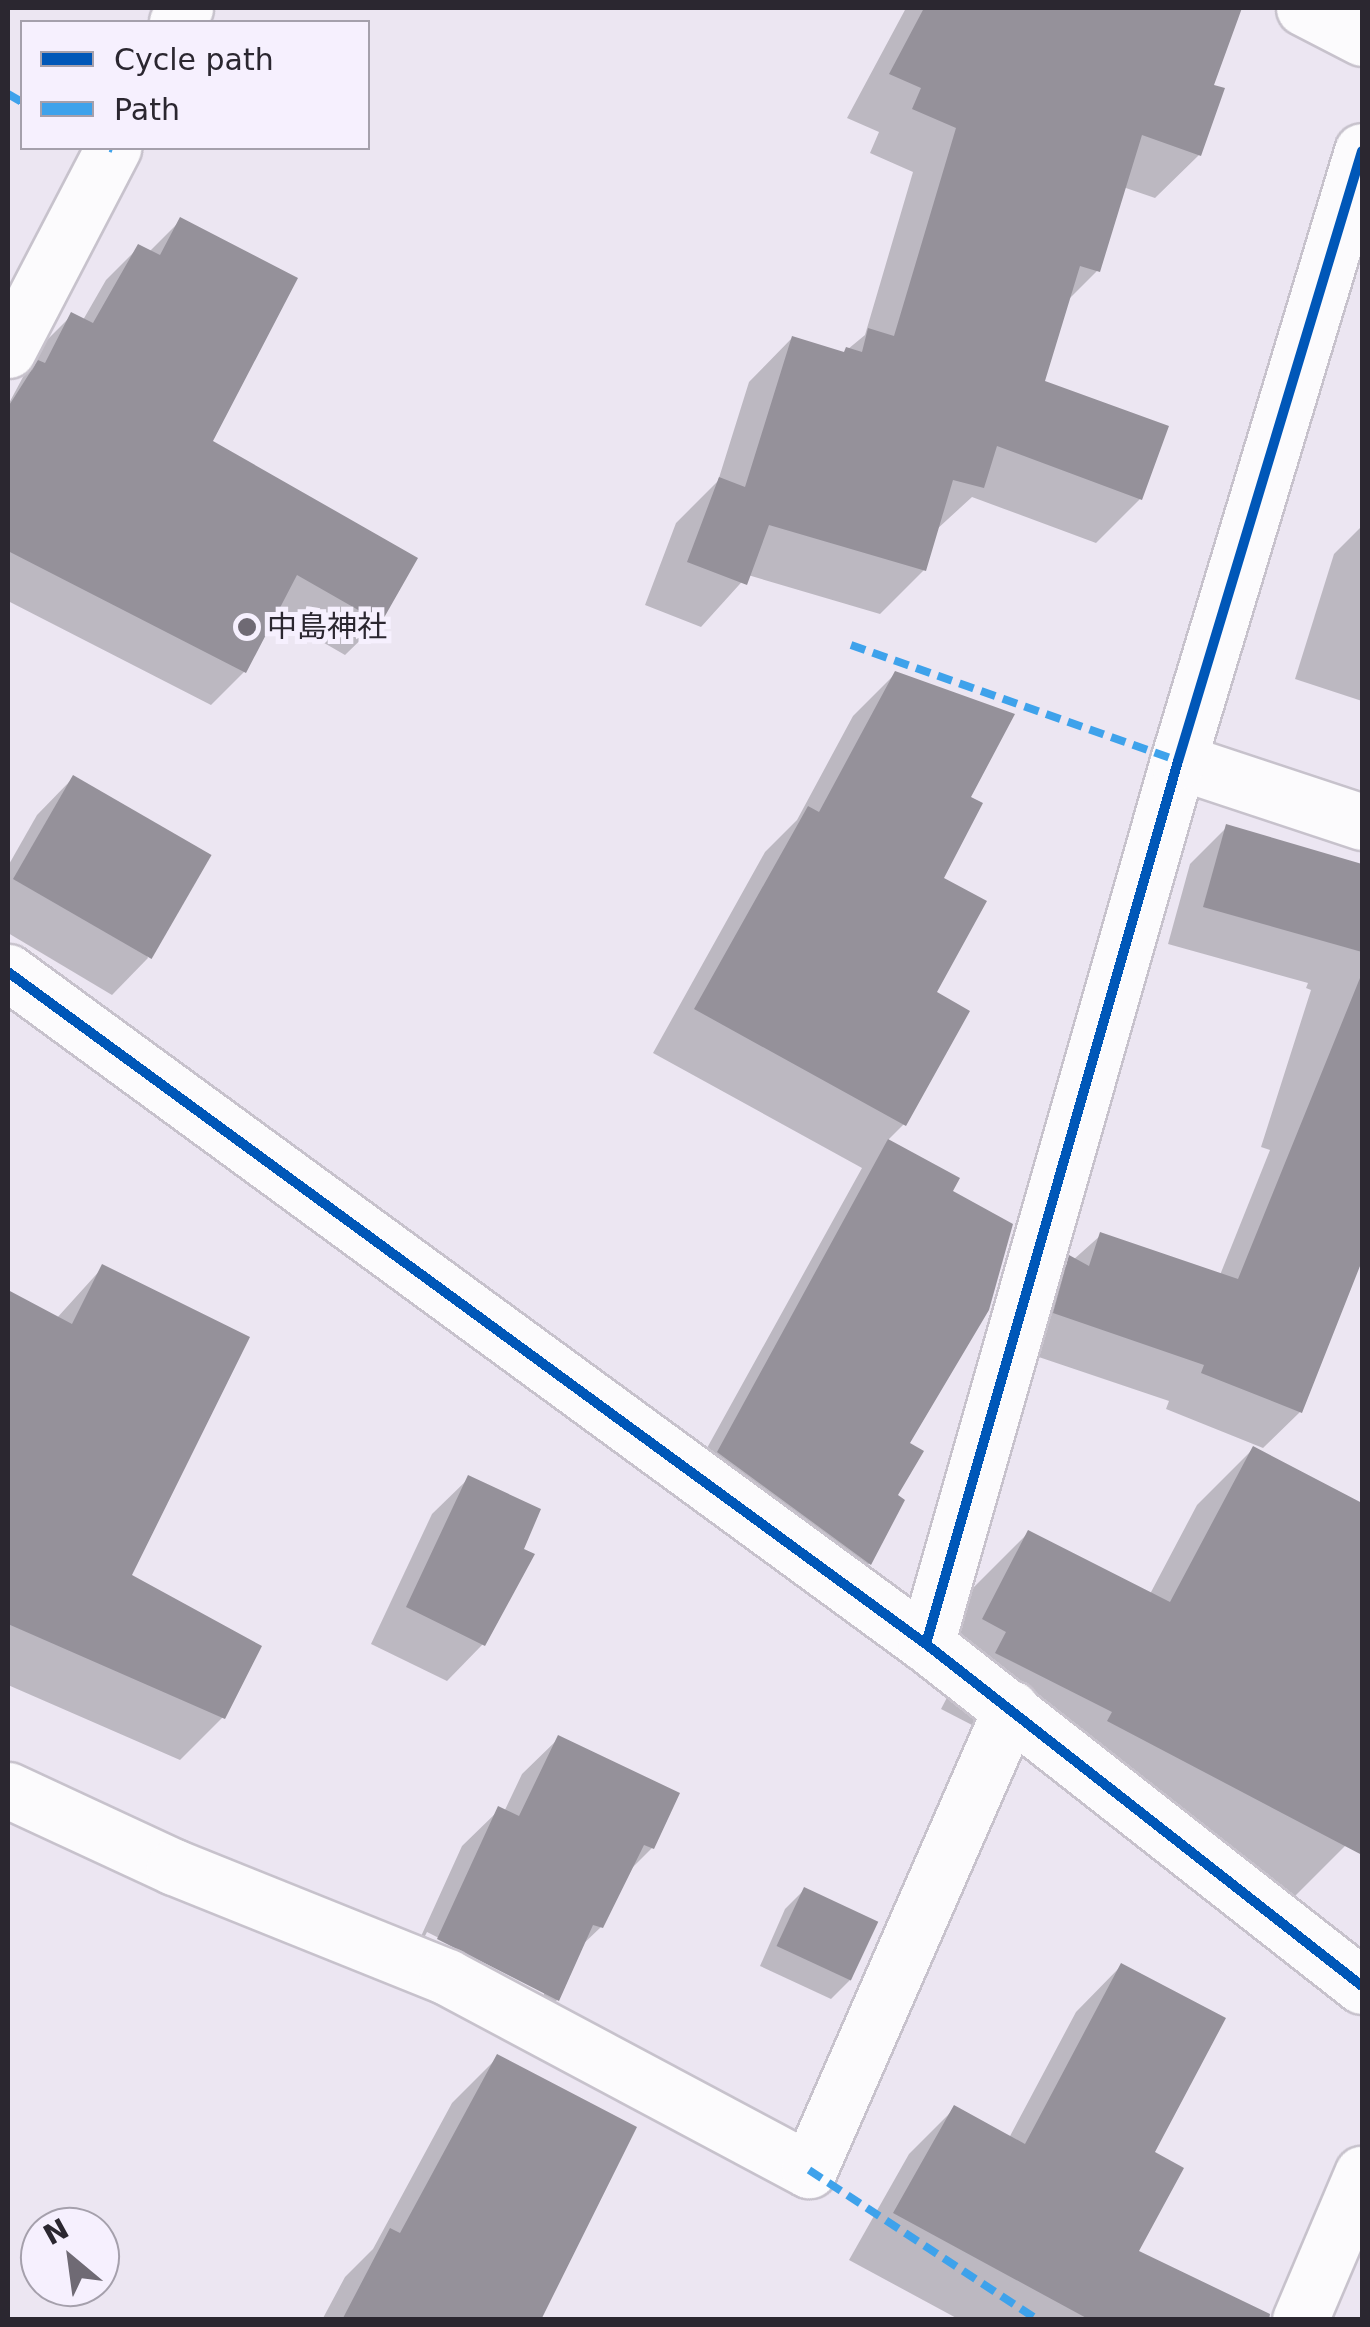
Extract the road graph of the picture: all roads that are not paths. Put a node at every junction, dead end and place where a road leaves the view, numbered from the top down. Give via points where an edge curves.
1 (1304, 8) edge
2 (1362, 38) edge
3 (112, 150) edge
4 (1362, 150) edge
5 (8, 350) edge
6 (1178, 761) junction
7 (1362, 822) edge
8 (8, 972) edge
9 (926, 1644) junction
10 (1011, 1708) junction
11 (8, 1790) edge
12 (1362, 1986) edge
13 (1362, 2174) edge
14 (1300, 2320) edge

1 - 2 street
3 - 5 street
4 - 6 street
6 - 7 street
6 - 9 street
8 - 9 street
9 - 10 street
10 - 11 street via 809,2170 447,1976 174,1867
10 - 12 street
13 - 14 street

